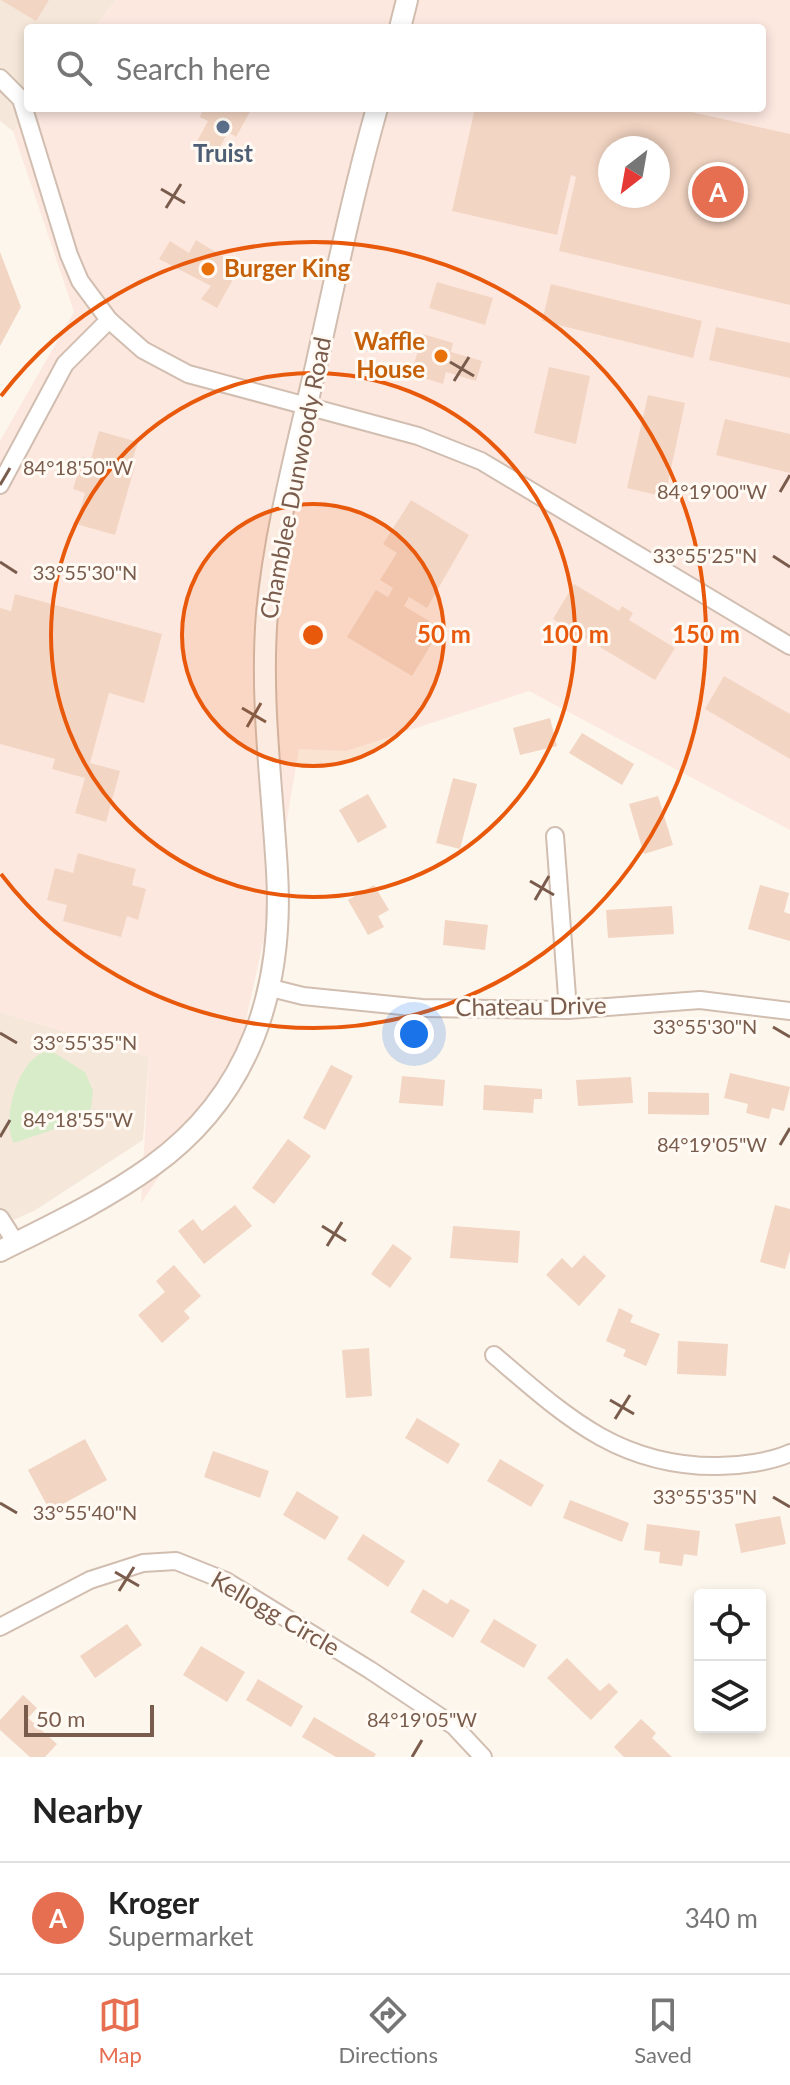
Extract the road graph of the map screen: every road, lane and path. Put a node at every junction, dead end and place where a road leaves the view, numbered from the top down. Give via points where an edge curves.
1 (407, 0) edge
2 (401, 24) edge
3 (0, 78) edge
4 (24, 109) edge
5 (25, 112) edge
6 (376, 112) edge
7 (109, 320) junction
8 (307, 404) junction
9 (0, 485) edge
10 (790, 646) edge
11 (555, 836) dead end
12 (271, 988) junction
13 (568, 1010) junction
14 (790, 1011) edge
15 (0, 1218) edge
16 (8, 1247) edge
17 (494, 1355) dead end
18 (790, 1453) edge
19 (0, 1627) edge
20 (483, 1757) edge

1 - 2 street
3 - 4 street
5 - 7 street via 69,255 80,281
6 - 8 street, Chamblee Dunwoody Road
7 - 8 street via 171,367
7 - 9 street via 65,364
8 - 10 street via 418,436 481,461
8 - 12 street, Chamblee Dunwoody Road via 267,613 265,693 279,902
11 - 13 street
12 - 13 street, Chateau Drive via 422,1008
12 - 16 street, Chamblee Dunwoody Road via 242,1062 187,1136 152,1167
13 - 14 street, Chateau Drive via 700,1000
15 - 16 street
17 - 18 street via 571,1421 628,1453 693,1466 731,1466
19 - 20 street, Kellogg Circle via 90,1580 143,1563 176,1561 226,1581 370,1670 454,1726

